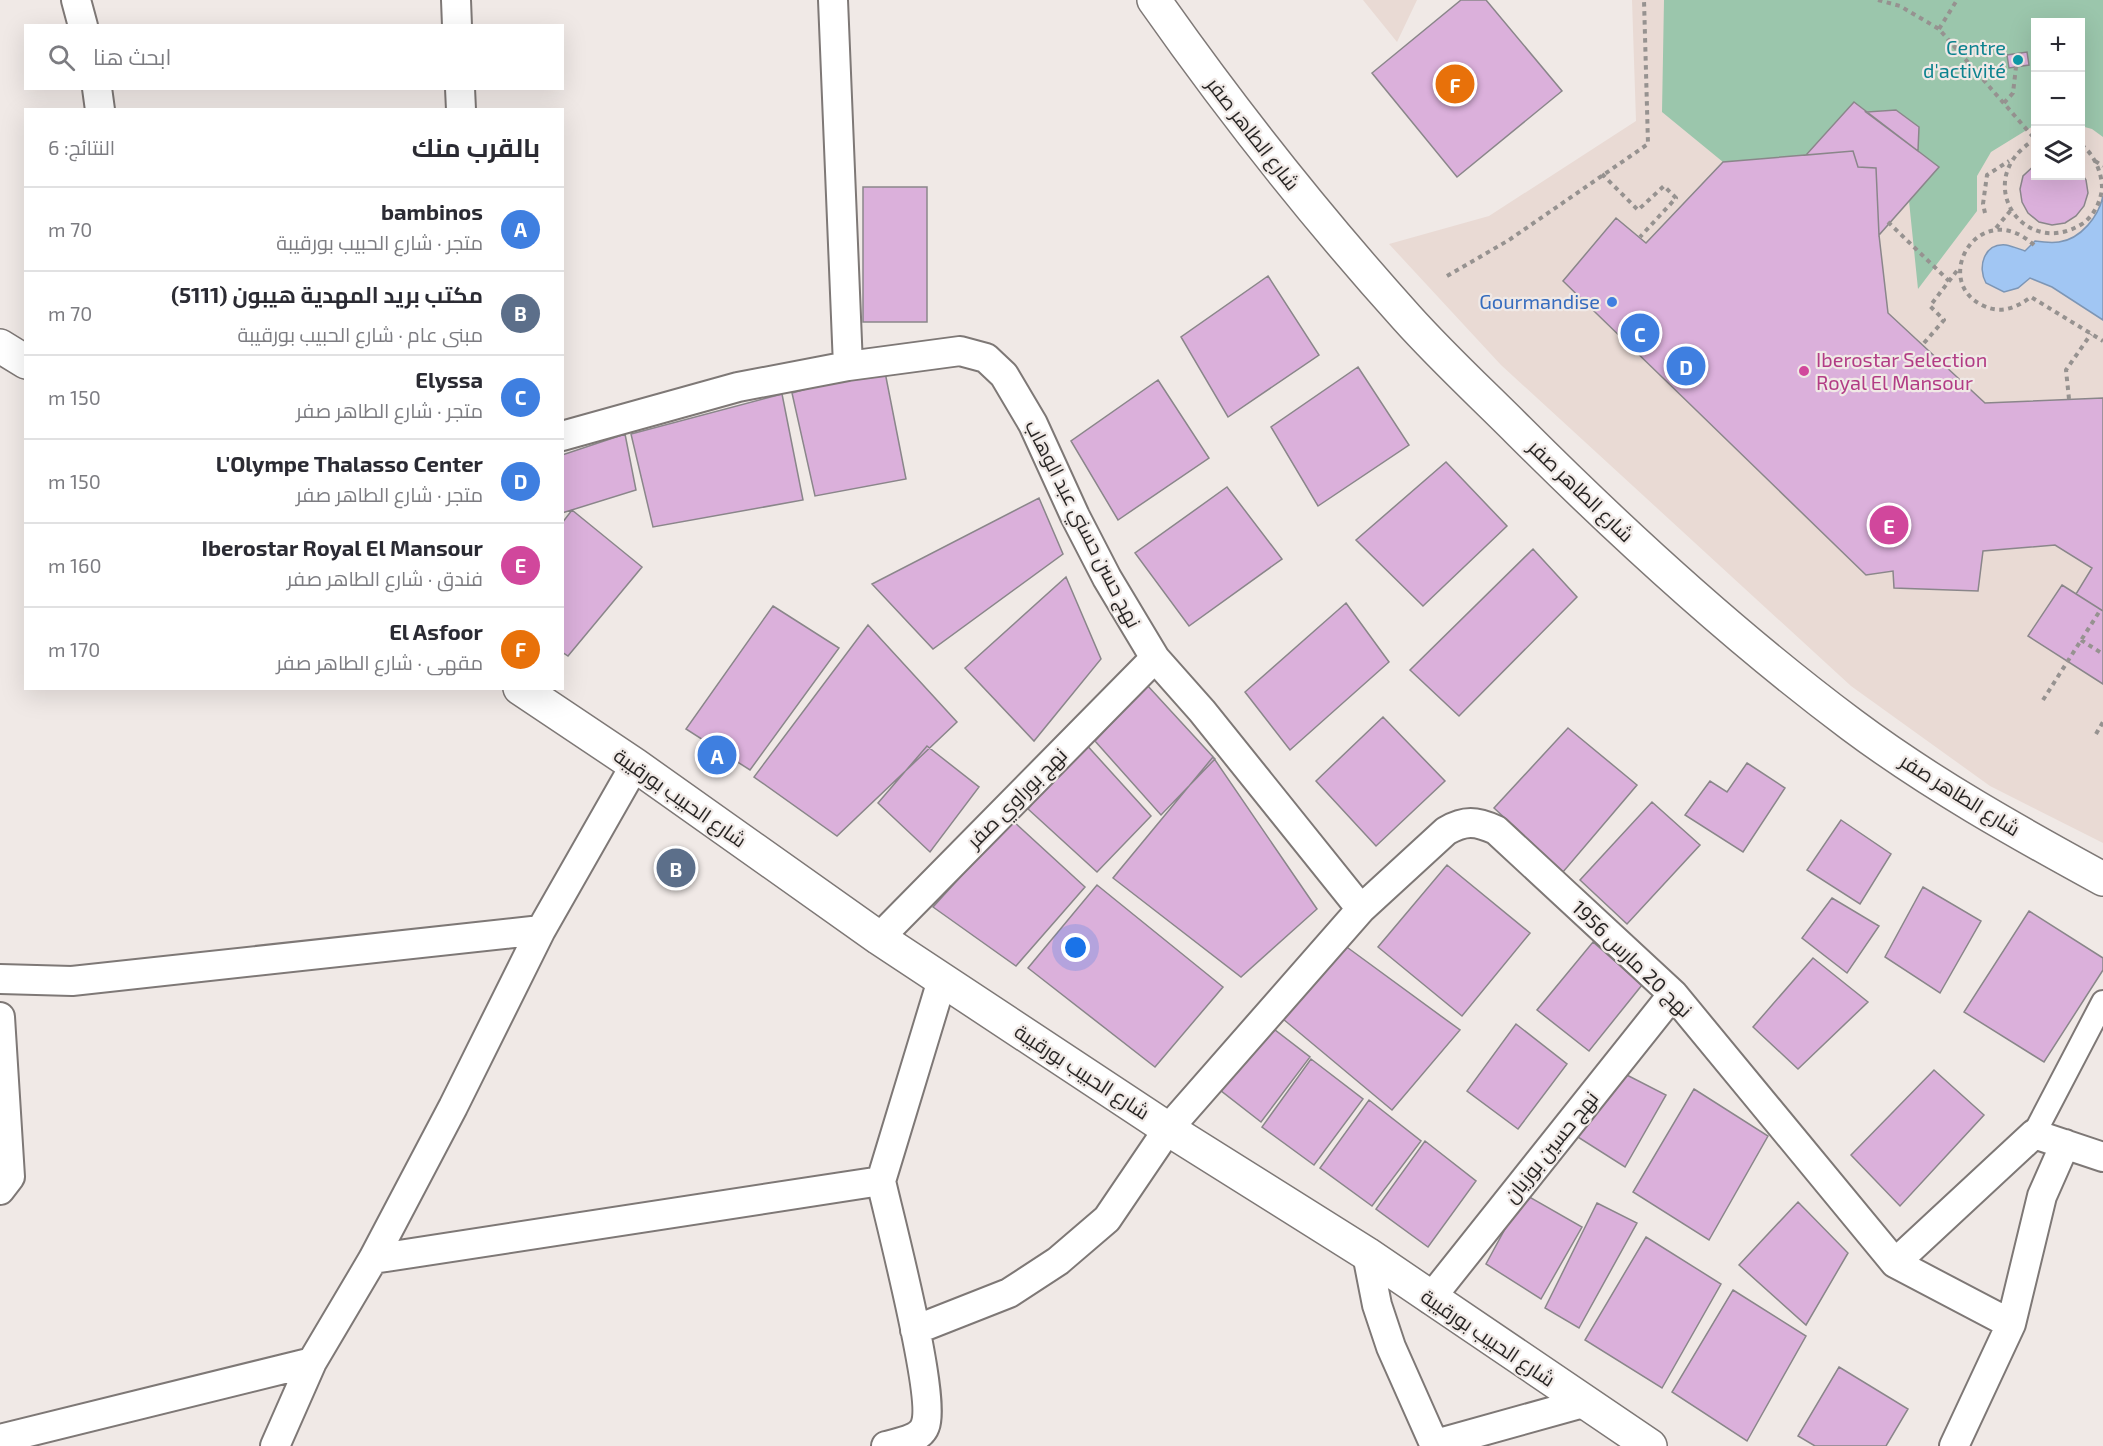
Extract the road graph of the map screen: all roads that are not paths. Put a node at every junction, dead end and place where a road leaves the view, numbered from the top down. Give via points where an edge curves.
1 (76, 0) edge
2 (456, 0) edge
3 (833, 0) edge
4 (1154, 0) edge
5 (82, 24) edge
6 (457, 24) edge
7 (97, 90) edge
8 (460, 90) edge
9 (100, 108) edge
10 (461, 108) edge
11 (0, 346) edge
12 (24, 361) edge
13 (848, 366) junction
14 (564, 435) edge
15 (1155, 658) junction
16 (523, 690) edge
17 (634, 765) junction
18 (2103, 879) edge
19 (1361, 909) junction
20 (540, 930) junction
21 (879, 939) junction
22 (0, 979) edge
23 (942, 980) junction
24 (1673, 994) junction
25 (2103, 1002) edge
26 (0, 1017) edge
27 (1168, 1129) junction
28 (2034, 1134) junction
29 (2065, 1144) junction
30 (2103, 1158) edge
31 (881, 1181) junction
32 (0, 1190) edge
33 (1367, 1254) junction
34 (373, 1259) junction
35 (1895, 1263) junction
36 (1430, 1299) junction
37 (2011, 1324) junction
38 (915, 1330) junction
39 (312, 1362) junction
40 (1583, 1403) junction
41 (0, 1439) edge
42 (1435, 1445) edge
43 (275, 1446) edge
44 (886, 1446) edge
45 (1650, 1446) edge
46 (1954, 1446) edge

1 - 5 street
2 - 6 street
3 - 13 street
4 - 18 main road, شارع الطاهر صفر via 1293,186 1349,252 1409,321 1590,503 1734,632 1854,726 1987,815
7 - 9 street
8 - 10 street
11 - 12 main road
13 - 14 street, نهج حسن حسني عبد الوهاب via 738,387
13 - 15 street, نهج حسن حسني عبد الوهاب via 960,351 986,358 1004,375 1033,424 1107,578
15 - 19 street, نهج حسن حسني عبد الوهاب
15 - 21 street, نهج بوراوي صفر
16 - 17 main road, شارع الحبيب بورقيبة
17 - 20 street
17 - 21 main road, شارع الحبيب بورقيبة
19 - 24 street, نهج 20 مارس 1956 via 1446,831 1461,822 1478,822 1496,830
19 - 27 street, نهج 20 مارس 1956
20 - 22 street via 72,981
20 - 34 street
21 - 23 main road, شارع الحبيب بورقيبة
23 - 27 main road, شارع الحبيب بورقيبة
23 - 31 street
24 - 35 street, نهج 20 مارس 1956
24 - 36 street, نهج حسين بوزيان
25 - 28 street
26 - 32 street via 10,1177
27 - 33 main road, شارع الحبيب بورقيبة
27 - 38 street, نهج 20 مارس 1956 via 1107,1219 1058,1261 1009,1293
28 - 29 street
28 - 35 street
29 - 30 street
29 - 37 street via 2042,1196
31 - 34 street
31 - 38 street
33 - 36 main road, شارع الحبيب بورقيبة
33 - 42 street via 1377,1305 1391,1347
34 - 39 street
35 - 37 street, نهج 20 مارس 1956
36 - 40 main road, شارع الحبيب بورقيبة
37 - 46 street
38 - 44 street via 928,1407 925,1427 913,1438
39 - 41 street
39 - 43 street
40 - 42 street
40 - 45 main road, شارع الحبيب بورقيبة

